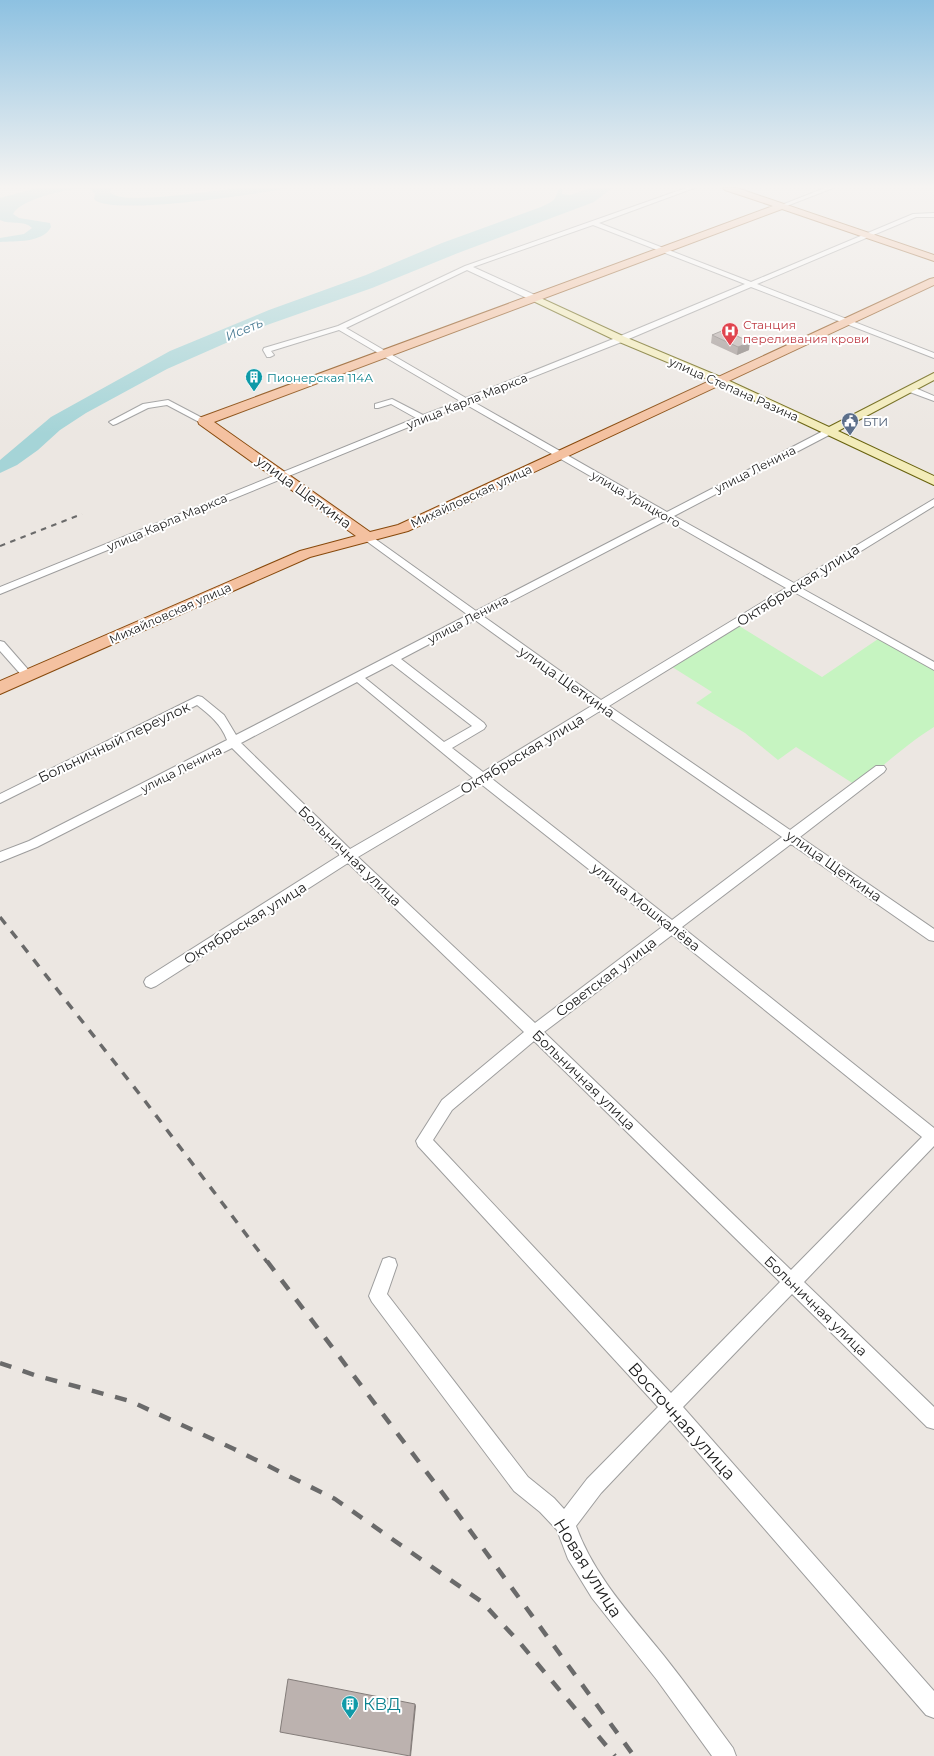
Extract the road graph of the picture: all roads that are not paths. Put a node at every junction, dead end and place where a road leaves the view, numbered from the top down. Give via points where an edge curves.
1 (461, 270) edge
2 (473, 270) edge
3 (610, 270) edge
4 (716, 270) edge
5 (785, 270) edge
6 (934, 281) edge
7 (752, 284) junction
8 (534, 298) junction
9 (846, 322) junction
10 (340, 328) junction
11 (621, 339) junction
12 (385, 354) junction
13 (270, 355) dead end
14 (934, 356) edge
15 (934, 376) edge
16 (719, 380) junction
17 (910, 389) junction
18 (934, 399) edge
19 (467, 401) junction
20 (378, 406) dead end
21 (423, 419) junction
22 (204, 421) junction
23 (113, 422) dead end
24 (828, 432) junction
25 (559, 455) junction
26 (281, 475) junction
27 (934, 481) edge
28 (934, 502) edge
29 (666, 516) junction
30 (368, 538) junction
31 (795, 588) junction
32 (0, 592) edge
33 (474, 615) junction
34 (0, 644) edge
35 (392, 658) junction
36 (934, 666) edge
37 (28, 676) junction
38 (357, 677) junction
39 (0, 688) edge
40 (601, 706) junction
41 (233, 742) junction
42 (444, 747) junction
43 (880, 769) dead end
44 (482, 778) junction
45 (0, 799) edge
46 (792, 837) junction
47 (349, 856) junction
48 (0, 857) edge
49 (672, 927) junction
50 (934, 936) edge
51 (151, 982) dead end
52 (534, 1032) junction
53 (934, 1136) edge
54 (424, 1141) joint
55 (389, 1265) dead end
56 (792, 1283) junction
57 (671, 1407) junction
58 (934, 1420) edge
59 (565, 1524) junction
60 (934, 1707) edge
61 (725, 1756) edge

1 - 10 street
2 - 8 street
3 - 8 main road
4 - 7 street
5 - 7 street, улица Карла Маркса
6 - 9 main road, Михайловская улица
7 - 9 street
7 - 11 street, улица Карла Маркса
8 - 11 main road, улица Степана Разина
8 - 12 main road
9 - 14 street
9 - 16 main road, Михайловская улица
10 - 12 street, улица Урицкого
10 - 13 street via 267,350
11 - 16 main road, улица Степана Разина
11 - 19 street, улица Карла Маркса
12 - 19 street, улица Урицкого
12 - 22 main road
15 - 17 main road, улица Ленина
16 - 24 main road, улица Степана Разина
16 - 25 main road, Михайловская улица
17 - 18 street
17 - 24 main road, улица Ленина
19 - 21 street, улица Карла Маркса
19 - 25 street, улица Урицкого
20 - 21 street via 392,401
21 - 26 street, улица Карла Маркса
22 - 23 street via 168,402 146,406
22 - 26 main road, улица Щеткина
24 - 27 main road, улица Степана Разина
24 - 29 street, улица Ленина
25 - 29 street, улица Урицкого
25 - 30 main road, Михайловская улица via 403,528
26 - 30 main road, улица Щеткина
26 - 32 street, улица Карла Маркса
28 - 31 street, Октябрьская улица
29 - 31 street, улица Урицкого
29 - 33 street, улица Ленина
30 - 33 street, улица Щеткина
30 - 37 main road, Михайловская улица via 311,552 288,561
31 - 36 street, улица Урицкого
31 - 40 street, Октябрьская улица
33 - 35 street, улица Ленина
33 - 40 street, улица Щеткина
34 - 37 street
35 - 38 street, улица Ленина
35 - 42 street via 480,726
37 - 39 main road, Михайловская улица
38 - 41 street, улица Ленина
38 - 42 street, улица Мошкалёва
40 - 44 street, Октябрьская улица
40 - 46 street, улица Щеткина
41 - 45 street, Больничный переулок via 228,727 198,700
41 - 47 street, Больничная улица
41 - 48 street, улица Ленина via 34,844
42 - 44 street, улица Мошкалёва
43 - 46 street, Советская улица
44 - 47 street, Октябрьская улица
44 - 49 street, улица Мошкалёва
46 - 49 street, Советская улица
46 - 50 street, улица Щеткина
47 - 51 street, Октябрьская улица
47 - 52 street, Больничная улица
49 - 52 street, Советская улица
49 - 53 street, улица Мошкалёва
52 - 54 street, Советская улица via 447,1104
52 - 56 street, Больничная улица
53 - 56 street
54 - 57 street, Восточная улица
55 - 59 street, Новая улица via 378,1296 521,1484
56 - 57 street
56 - 58 street, Больничная улица
57 - 59 street via 594,1486
57 - 60 street, Восточная улица
59 - 61 street, Новая улица via 575,1552 599,1591

